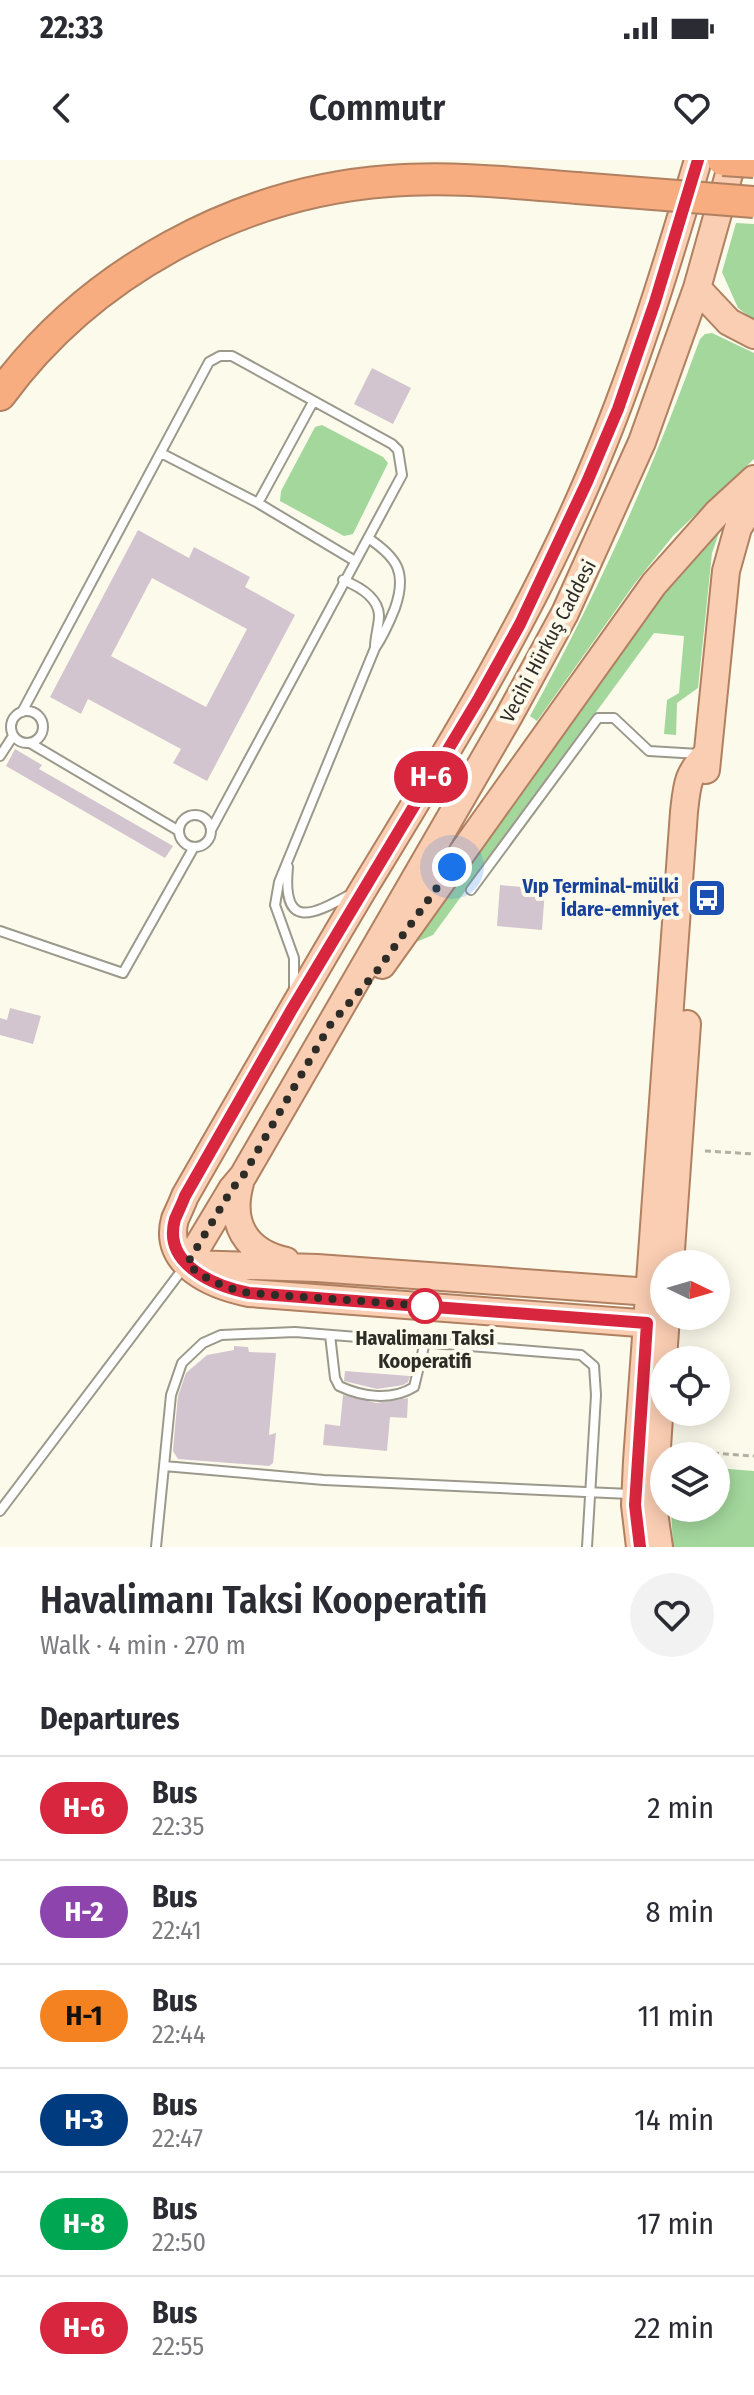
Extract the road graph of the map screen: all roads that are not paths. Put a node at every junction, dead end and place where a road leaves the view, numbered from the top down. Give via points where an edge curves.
1 (450, 160) edge
2 (698, 160) edge
3 (723, 160) edge
4 (733, 160) edge
5 (754, 162) edge
6 (580, 179) junction
7 (754, 183) edge
8 (754, 202) edge
9 (697, 288) junction
10 (754, 335) edge
11 (0, 395) edge
12 (313, 402) junction
13 (161, 453) junction
14 (754, 479) edge
15 (754, 502) edge
16 (258, 503) junction
17 (368, 538) junction
18 (355, 561) junction
19 (343, 580) junction
20 (375, 648) junction
21 (22, 712) junction
22 (13, 736) junction
23 (30, 743) junction
24 (707, 754) junction
25 (0, 756) edge
26 (211, 830) junction
27 (179, 831) junction
28 (194, 847) junction
29 (289, 860) junction
30 (366, 886) junction
31 (471, 890) dead end
32 (0, 931) edge
33 (292, 1009) junction
34 (330, 1025) junction
35 (243, 1176) junction
36 (658, 1250) edge
37 (671, 1250) edge
38 (187, 1264) junction
39 (317, 1268) junction
40 (650, 1292) edge
41 (650, 1320) edge
42 (659, 1330) edge
43 (660, 1330) edge
44 (330, 1335) junction
45 (425, 1342) junction
46 (164, 1466) junction
47 (590, 1492) junction
48 (635, 1494) junction
49 (0, 1511) edge
50 (156, 1547) edge
51 (587, 1547) edge
52 (640, 1547) edge
53 (659, 1547) edge

1 - 6 highway
2 - 30 main road, Vecihi Hürkuş Caddesi via 647,328 587,482 520,624
3 - 5 highway, bridge
4 - 9 main road, Vecihi Hürkuş Caddesi
6 - 7 highway
6 - 8 highway, bridge
6 - 11 highway via 386,181 310,193 241,215 165,250 122,279 44,343
9 - 10 main road via 729,322
9 - 34 main road, Vecihi Hürkuş Caddesi via 642,442 565,613
12 - 13 lane via 232,356 220,356 203,369
12 - 16 lane
12 - 17 lane via 398,450 402,475
13 - 16 lane
13 - 21 lane
14 - 34 main road via 654,584 377,971
15 - 24 main road via 738,528 726,571
16 - 18 lane
17 - 18 lane
17 - 20 lane via 384,549 402,578 386,633
18 - 19 lane
19 - 20 lane via 356,585 376,606
19 - 26 lane
20 - 29 lane
21 - 22 lane via 12,720
21 - 23 lane via 35,714 42,722 40,737
22 - 23 lane
22 - 25 lane
23 - 27 lane
24 - 31 lane via 649,751 614,718 598,718
24 - 36 main road via 693,769 685,799
24 - 37 main road
26 - 27 lane via 204,817 193,815 184,819
26 - 28 lane via 204,844
27 - 28 lane
28 - 32 lane via 123,973
29 - 30 lane via 288,898 303,913 324,910
29 - 33 lane via 275,905 294,958
30 - 33 main road, Vecihi Hürkuş Caddesi
33 - 38 main road, Vecihi Hürkuş Caddesi via 174,1221 173,1240
34 - 35 main road, Vecihi Hürkuş Caddesi
35 - 38 main road, Vecihi Hürkuş Caddesi
35 - 39 main road via 236,1197 238,1220 250,1245 278,1259
38 - 39 main road
38 - 41 main road via 203,1277 249,1293
38 - 49 lane
39 - 40 main road
42 - 48 main road
43 - 53 main road via 653,1505
44 - 45 lane
44 - 45 lane via 335,1378 355,1394 400,1396 414,1387
44 - 46 lane via 243,1333 203,1343 182,1363 171,1395
45 - 47 lane via 581,1355 594,1366
46 - 47 lane via 324,1480
46 - 50 lane
47 - 48 lane
47 - 51 lane
48 - 52 main road

